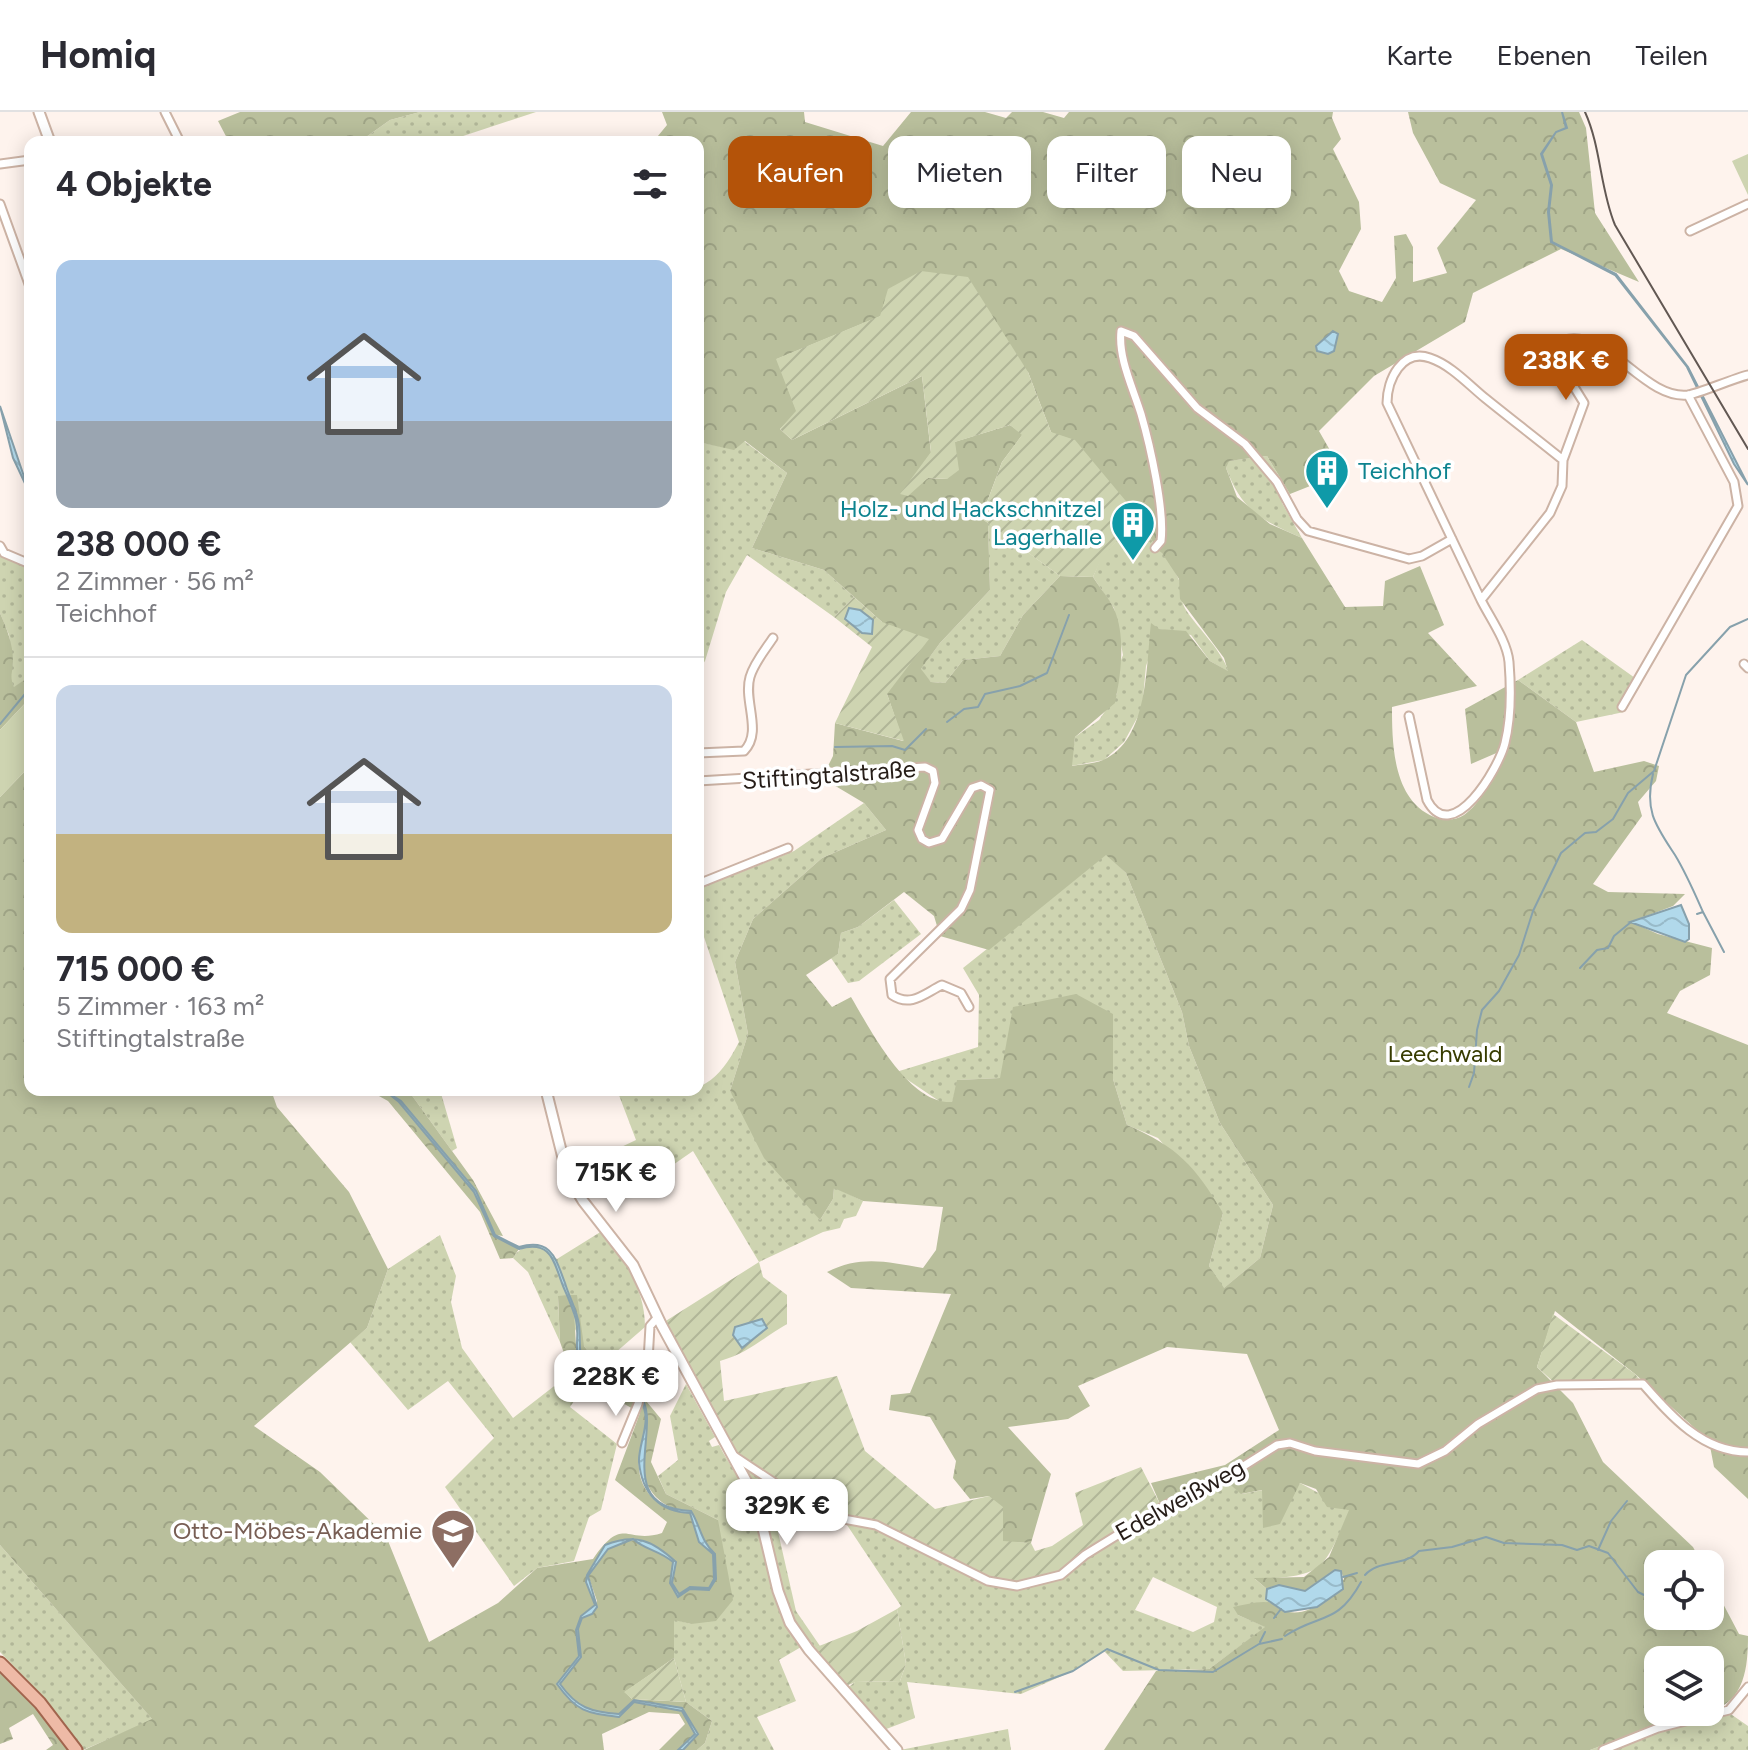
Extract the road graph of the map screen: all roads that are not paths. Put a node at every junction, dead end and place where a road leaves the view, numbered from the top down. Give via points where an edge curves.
1 (39, 112) edge
2 (165, 112) edge
3 (48, 136) edge
4 (177, 136) edge
5 (24, 161) edge
6 (0, 164) edge
7 (0, 204) edge
8 (1748, 204) edge
9 (1690, 231) dead end
10 (24, 270) edge
11 (1748, 375) edge
12 (1691, 393) junction
13 (1563, 460) junction
14 (1452, 539) junction
15 (0, 546) edge
16 (1155, 548) dead end
17 (24, 561) edge
18 (1481, 600) junction
19 (773, 638) dead end
20 (1622, 707) dead end
21 (1409, 716) dead end
22 (704, 753) edge
23 (704, 781) edge
24 (788, 848) dead end
25 (704, 882) edge
26 (969, 1007) dead end
27 (548, 1096) edge
28 (657, 1318) junction
29 (622, 1443) dead end
30 (1748, 1452) edge
31 (733, 1456) junction
32 (0, 1663) edge
33 (1748, 1687) edge
34 (76, 1750) edge
35 (897, 1750) edge
36 (1603, 1750) edge

1 - 3 street
2 - 4 street
5 - 6 street
7 - 10 street
8 - 9 street
11 - 12 street
12 - 13 street via 1655,385 1587,339 1564,340 1555,349 1558,361 1584,403
12 - 20 street via 1734,482 1738,506
13 - 14 street via 1440,363 1427,357 1400,365 1389,381 1387,403
13 - 18 street via 1562,486 1550,513
14 - 16 street via 1409,559 1308,531 1245,444 1197,408 1134,336 1121,331 1162,516 1161,541
14 - 18 street
15 - 17 street
18 - 21 street via 1509,659 1507,729 1499,759 1466,809 1456,815 1432,810 1427,800
19 - 22 street, Stiftingtalstraße via 750,675 749,746 744,751
23 - 26 street, Stiftingtalstraße via 925,767 933,771 935,783 918,830 929,843 942,839 972,788 990,790 970,890 961,909 890,979 892,995 898,999 917,999 942,985 961,993
24 - 25 street
27 - 28 street via 567,1174 625,1252
28 - 29 street via 650,1326 638,1404
28 - 31 street
30 - 31 street, Edelweißweg via 1707,1443 1643,1384 1557,1385 1537,1389 1418,1464 1277,1445 1223,1479 1166,1505 1061,1575 1017,1586 988,1581 876,1525 811,1507
31 - 35 street via 761,1509 790,1623
32 - 34 main road
33 - 36 street via 1729,1710 1658,1728

